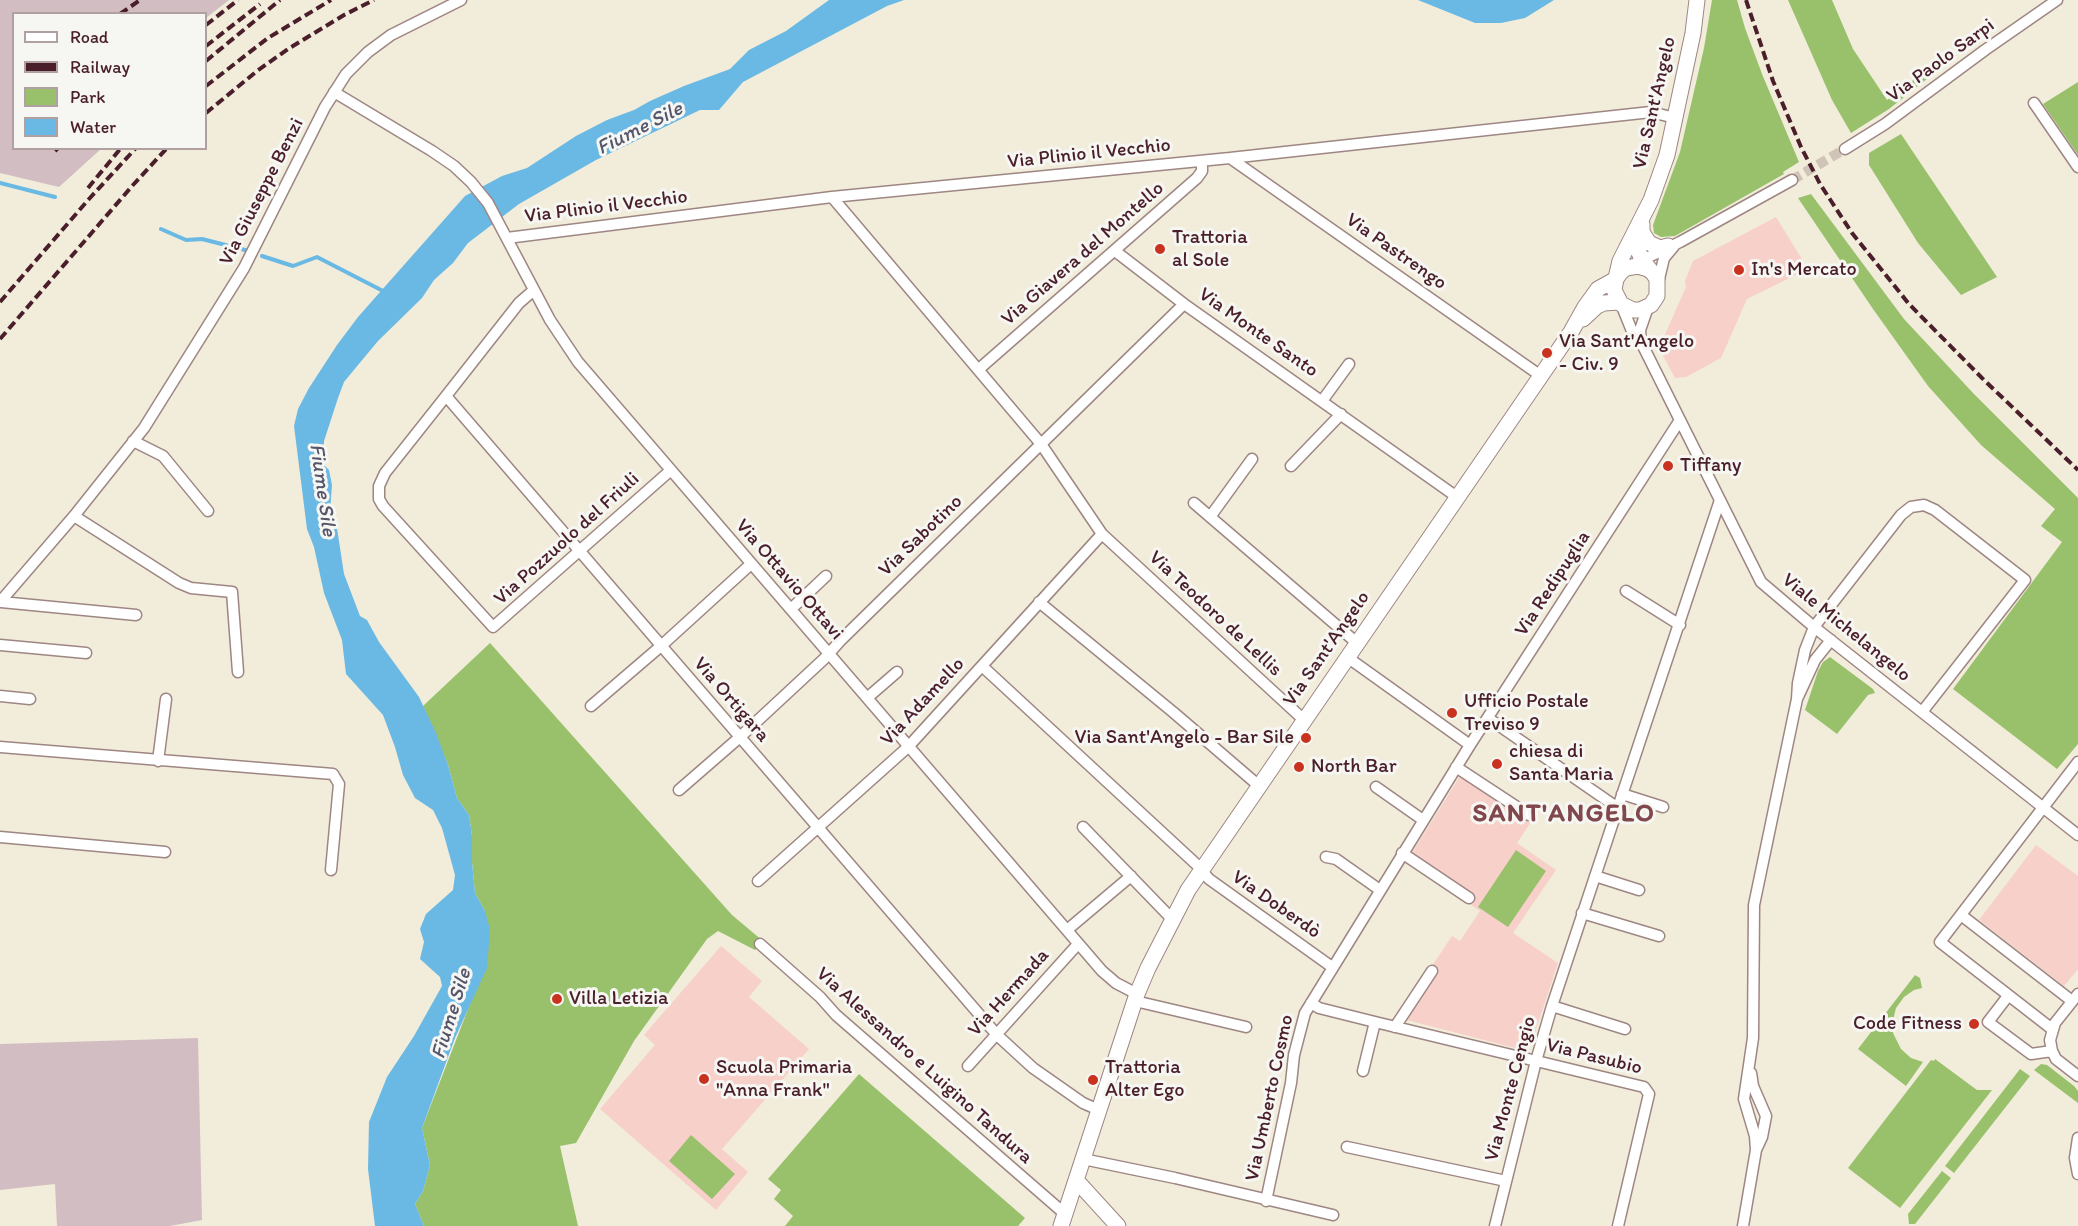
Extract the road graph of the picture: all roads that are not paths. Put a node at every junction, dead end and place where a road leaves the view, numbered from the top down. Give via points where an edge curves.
1 (461, 0) edge
2 (1697, 0) edge
3 (2057, 0) edge
4 (334, 92) junction
5 (2034, 103) dead end
6 (1675, 118) junction
7 (1845, 149) tunnel mouth
8 (1230, 158) junction
9 (1202, 161) junction
10 (2078, 167) edge
11 (1792, 180) tunnel mouth
12 (832, 197) junction
13 (1643, 219) junction
14 (507, 238) junction
15 (1674, 244) junction
16 (1115, 251) junction
17 (1642, 260) junction
18 (1619, 275) junction
19 (1656, 278) junction
20 (534, 290) junction
21 (1620, 303) junction
22 (1184, 304) junction
23 (1648, 307) junction
24 (1571, 332) junction
25 (1641, 342) junction
26 (1349, 364) dead end
27 (979, 369) junction
28 (1541, 376) junction
29 (446, 396) junction
30 (1323, 401) junction
31 (1341, 414) junction
32 (1680, 420) junction
33 (134, 441) junction
34 (1041, 444) junction
35 (1252, 459) dead end
36 (1292, 466) dead end
37 (671, 470) junction
38 (1457, 497) junction
39 (1720, 500) junction
40 (1194, 503) dead end
41 (208, 511) dead end
42 (74, 516) junction
43 (1210, 517) junction
44 (1102, 534) junction
45 (580, 552) junction
46 (751, 564) junction
47 (826, 576) dead end
48 (1626, 591) dead end
49 (0, 602) edge
50 (1039, 602) junction
51 (791, 609) junction
52 (136, 615) dead end
53 (1680, 625) junction
54 (1814, 627) junction
55 (1831, 640) junction
56 (1357, 643) junction
57 (0, 645) edge
58 (661, 646) junction
59 (86, 653) dead end
60 (829, 654) junction
61 (1347, 657) junction
62 (982, 666) junction
63 (238, 672) dead end
64 (897, 672) dead end
65 (0, 696) edge
66 (867, 698) junction
67 (30, 699) dead end
68 (166, 699) dead end
69 (1797, 699) junction
70 (591, 706) dead end
71 (1922, 712) junction
72 (1488, 718) junction
73 (1304, 720) junction
74 (740, 737) junction
75 (1470, 745) junction
76 (0, 747) edge
77 (908, 747) junction
78 (158, 761) junction
79 (2078, 762) edge
80 (1456, 767) junction
81 (1258, 785) junction
82 (1376, 788) dead end
83 (680, 790) dead end
84 (1622, 794) junction
85 (1663, 807) dead end
86 (2043, 807) junction
87 (1618, 808) junction
88 (1529, 815) dead end
89 (1423, 820) junction
90 (1083, 827) dead end
91 (819, 828) junction
92 (2078, 835) edge
93 (0, 837) edge
94 (165, 852) dead end
95 (1402, 854) junction
96 (1326, 857) dead end
97 (332, 870) dead end
98 (1201, 870) junction
99 (1131, 876) junction
100 (1595, 876) junction
101 (758, 881) dead end
102 (1380, 890) junction
103 (1639, 890) dead end
104 (1469, 898) dead end
105 (1582, 913) junction
106 (1961, 915) junction
107 (1172, 919) junction
108 (1067, 930) junction
109 (1659, 936) dead end
110 (760, 944) dead end
111 (1078, 944) junction
112 (1332, 967) junction
113 (1432, 971) dead end
114 (2008, 996) junction
115 (1136, 997) junction
116 (2075, 997) edge
117 (1311, 1003) junction
118 (1552, 1006) junction
119 (1375, 1022) junction
120 (1395, 1027) junction
121 (1246, 1028) dead end
122 (1625, 1029) dead end
123 (2052, 1029) junction
124 (997, 1035) junction
125 (2052, 1051) junction
126 (1536, 1061) junction
127 (968, 1066) dead end
128 (1750, 1067) junction
129 (1363, 1071) dead end
130 (2078, 1077) edge
131 (1099, 1110) junction
132 (2078, 1138) edge
133 (1347, 1147) dead end
134 (1756, 1150) junction
135 (1083, 1159) junction
136 (2078, 1174) edge
137 (1076, 1180) junction
138 (1506, 1181) junction
139 (1266, 1200) junction
140 (1333, 1215) dead end
141 (1063, 1220) edge
142 (1118, 1226) edge
143 (1495, 1226) edge
144 (1618, 1226) edge
145 (1743, 1226) edge

1 - 4 street, Via Giuseppe Benzi via 379,43
2 - 6 street, Via Sant'Angelo
3 - 7 street, Via Paolo Sarpi
4 - 14 street, Via Ottavio Ottavi via 454,166 488,203
4 - 33 street, Via Giuseppe Benzi via 244,268
5 - 10 street
6 - 8 street, Via Plinio il Vecchio via 1651,112
6 - 13 street, Via Sant'Angelo via 1661,173
8 - 9 street, Via Plinio il Vecchio
8 - 28 street, Via Pastrengo
9 - 12 street, Via Plinio il Vecchio
9 - 16 street, Via Giavera del Montello via 1197,178
11 - 15 street
12 - 14 street, Via Plinio il Vecchio
12 - 27 street
13 - 15 street via 1642,232 1649,243 1660,248
13 - 17 street, Via Sant'Angelo via 1637,241
13 - 18 street, Via Sant'Angelo via 1620,261
14 - 20 street, Via Ottavio Ottavi
15 - 17 street
15 - 19 street
16 - 22 street, Via Monte Santo
16 - 27 street, Via Giavera del Montello
17 - 18 street
17 - 19 street
18 - 19 street via 1640,266
18 - 21 street, Via Sant'Angelo via 1614,290
18 - 24 street, Via Sant'Angelo via 1592,297
19 - 23 street via 1657,296
20 - 29 street via 519,303
20 - 37 street, Via Ottavio Ottavi via 578,362
21 - 23 street, Via Sant'Angelo via 1633,310
21 - 24 street, Via Sant'Angelo via 1597,306
21 - 25 street, Viale Michelangelo
22 - 30 street, Via Monte Santo
22 - 34 street, Via Sabotino
23 - 25 street via 1640,330
24 - 28 street, Via Sant'Angelo
25 - 32 street, Viale Michelangelo
26 - 30 street, Via Monte Santo
27 - 34 street
28 - 38 street, Via Sant'Angelo
29 - 45 street, Via Ortigara
29 - 45 street, Via Pozzuolo del Friuli via 381,479 379,493 383,506 493,627
30 - 31 street, Via Monte Santo
31 - 36 street
31 - 38 street, Via Monte Santo
32 - 39 street, Viale Michelangelo
32 - 72 street, Via Redipuglia
33 - 41 street via 163,456
33 - 42 street, Via Giuseppe Benzi
34 - 44 street
34 - 60 street, Via Sabotino
35 - 43 street
37 - 45 street, Via Pozzuolo del Friuli
37 - 46 street, Via Ottavio Ottavi
38 - 56 street, Via Sant'Angelo
39 - 53 street, Via Monte Cengio
39 - 54 street, Viale Michelangelo via 1768,590
40 - 43 street
42 - 49 street, Via Giuseppe Benzi
42 - 63 street via 179,583 232,592
43 - 56 street
44 - 50 street, Via Adamello
44 - 73 street, Via Teodoro de Lellis
45 - 58 street, Via Ortigara
46 - 51 street, Via Ottavio Ottavi
46 - 58 street
47 - 51 street
48 - 53 street
49 - 52 street, Via Giuseppe Benzi
50 - 62 street, Via Adamello
50 - 81 street
51 - 60 street, Via Ottavio Ottavi
53 - 84 street, Via Monte Cengio
54 - 55 street, Viale Michelangelo
54 - 69 street via 1805,650
54 - 71 street via 1911,507 1924,505 1935,510 2025,580
55 - 69 street via 1815,660
55 - 71 street, Viale Michelangelo
56 - 61 street, Via Sant'Angelo
57 - 59 street
58 - 70 street
58 - 74 street, Via Ortigara
60 - 66 street, Via Ottavio Ottavi
60 - 74 street, Via Sabotino
61 - 73 street, Via Sant'Angelo
61 - 75 street
62 - 77 street, Via Adamello
62 - 98 street, Via Doberdò
64 - 66 street
65 - 67 street
66 - 77 street, Via Ottavio Ottavi
68 - 78 street
69 - 128 street via 1755,905
71 - 86 street, Viale Michelangelo
72 - 75 street, Via Redipuglia
72 - 87 street
73 - 81 street, Via Sant'Angelo
74 - 83 street, Via Sabotino
74 - 91 street, Via Ortigara
75 - 80 street, Via Redipuglia
76 - 78 street
77 - 91 street, Via Adamello
77 - 108 street, Via Ottavio Ottavi
78 - 97 street via 333,774 339,784
79 - 86 street
80 - 88 street
80 - 89 street, Via Redipuglia
81 - 98 street, Via Sant'Angelo
82 - 89 street
84 - 85 street
84 - 87 street, Via Monte Cengio
86 - 92 street, Viale Michelangelo
86 - 106 street
87 - 100 street, Via Monte Cengio
89 - 95 street, Via Redipuglia
90 - 99 street
91 - 101 street, Via Adamello
91 - 124 street, Via Ortigara
93 - 94 street
95 - 102 street, Via Redipuglia
95 - 104 street
96 - 102 street
98 - 107 street, Via Sant'Angelo
98 - 112 street, Via Doberdò
99 - 107 street
99 - 108 street
100 - 103 street
100 - 105 street, Via Monte Cengio
102 - 112 street, Via Redipuglia
105 - 109 street
105 - 118 street, Via Monte Cengio
106 - 114 street via 1940,942
106 - 116 street
107 - 115 street, Via Sant'Angelo
108 - 111 street, Via Ottavio Ottavi
110 - 141 street, Via Alessandro e Luigino Tandura
111 - 115 street, Via Ottavio Ottavi via 1108,977
111 - 124 street, Via Hermada
112 - 117 street, Via Redipuglia
113 - 120 street
114 - 123 street
114 - 125 street via 1988,1022 2031,1054
115 - 121 street
115 - 131 street, Via Sant'Angelo
116 - 123 street
117 - 119 street, Via Pasubio
117 - 139 street, Via Umberto Cosmo via 1294,1055
118 - 122 street, Via Monte Cengio
118 - 126 street, Via Monte Cengio
119 - 120 street, Via Pasubio
119 - 129 street
120 - 126 street, Via Pasubio
123 - 125 street
124 - 127 street, Via Hermada
124 - 131 street, Via Ortigara via 1042,1074
125 - 130 street
126 - 138 street, Via Monte Cengio
126 - 144 street, Via Pasubio via 1644,1087 1649,1094
128 - 134 street via 1744,1099
128 - 134 street via 1753,1086 1766,1116
131 - 135 street, Via Sant'Angelo
132 - 136 street
133 - 138 street, Via Monte Cengio
134 - 145 street
135 - 137 street, Via Sant'Angelo
135 - 139 street, Via Umberto Cosmo
137 - 141 street, Via Sant'Angelo
137 - 142 street
138 - 143 street, Via Monte Cengio
139 - 140 street, Via Umberto Cosmo

